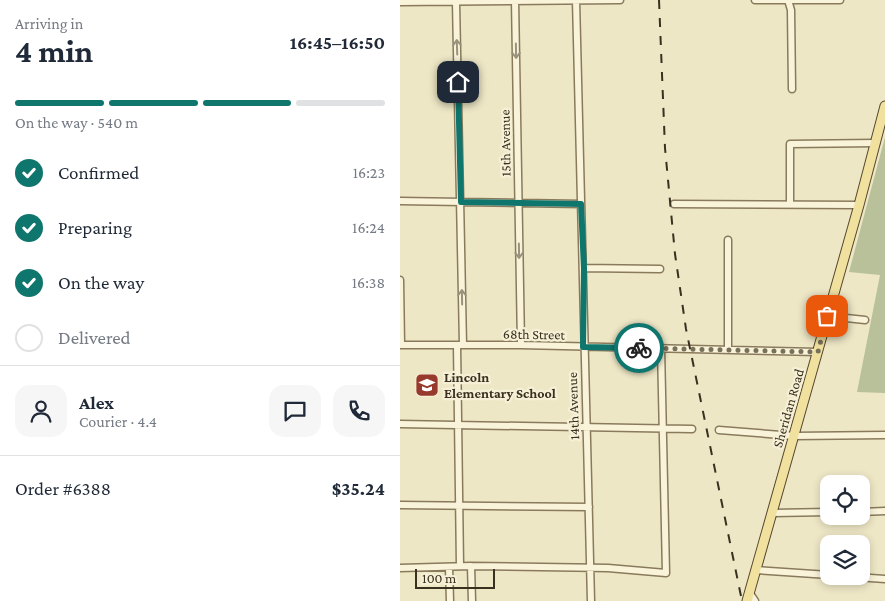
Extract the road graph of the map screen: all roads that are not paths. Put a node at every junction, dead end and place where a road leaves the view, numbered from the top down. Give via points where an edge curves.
1 (576, 0) edge
2 (620, 0) edge
3 (755, 0) edge
4 (788, 0) edge
5 (840, 0) edge
6 (515, 1) edge
7 (400, 2) edge
8 (456, 2) junction
9 (792, 89) dead end
10 (885, 106) edge
11 (876, 143) junction
12 (400, 201) edge
13 (461, 202) junction
14 (518, 203) junction
15 (581, 204) junction
16 (674, 204) dead end
17 (790, 204) junction
18 (859, 205) junction
19 (728, 240) dead end
20 (584, 268) junction
21 (660, 268) dead end
22 (400, 280) edge
23 (827, 316) junction
24 (865, 320) dead end
25 (401, 345) edge
26 (460, 345) junction
27 (521, 345) junction
28 (583, 347) junction
29 (661, 348) junction
30 (728, 349) junction
31 (818, 352) junction
32 (400, 424) edge
33 (457, 425) junction
34 (586, 426) junction
35 (664, 428) junction
36 (692, 429) dead end
37 (719, 430) dead end
38 (885, 435) edge
39 (794, 436) junction
40 (460, 504) junction
41 (400, 505) edge
42 (589, 507) junction
43 (885, 511) edge
44 (820, 512) edge
45 (870, 512) edge
46 (772, 513) junction
47 (460, 566) junction
48 (471, 566) junction
49 (449, 567) junction
50 (400, 568) edge
51 (590, 568) junction
52 (755, 570) junction
53 (820, 574) edge
54 (870, 578) edge
55 (885, 579) edge
56 (748, 597) edge
57 (450, 601) edge
58 (472, 601) edge
59 (591, 601) edge
60 (755, 601) edge

1 - 2 street
1 - 6 street
1 - 15 street, 14th Avenue
3 - 4 street
4 - 5 street
4 - 9 street via 791,10
6 - 8 street
6 -> 14 street, 15th Avenue
7 - 8 street
13 -> 8 street
10 - 11 main road, Sheridan Road
11 - 17 street via 790,144
11 - 18 main road, Sheridan Road
12 - 13 street
13 - 14 street
26 -> 13 street
14 - 15 street
14 -> 27 street, 15th Avenue
15 - 20 street, 14th Avenue
16 - 17 street
17 - 18 street
18 - 23 main road, Sheridan Road
19 - 30 street
20 - 21 street
20 - 28 street, 14th Avenue
22 - 25 street
23 - 24 street
23 - 31 main road, Sheridan Road
25 - 26 street, 68th Street
26 - 27 street, 68th Street
26 - 33 street
27 - 28 street, 68th Street
28 - 29 street, 68th Street
28 - 34 street, 14th Avenue
29 - 30 street, 68th Street
29 - 35 street
30 - 31 street, 68th Street
31 - 39 main road, Sheridan Road
32 - 33 street
33 - 34 street
33 - 40 street
34 - 35 street
34 - 42 street, 14th Avenue
35 - 36 street
35 - 51 street via 666,573
37 - 39 street
38 - 39 street
39 - 46 main road, Sheridan Road
40 - 41 street
40 - 42 street
40 - 47 street
42 - 51 street, 14th Avenue
43 - 45 street
44 - 46 street
46 - 52 main road, Sheridan Road
47 - 48 street
47 - 49 street
48 - 51 street
48 - 58 street
49 - 50 street
49 - 57 street
51 - 59 street, 14th Avenue
52 - 53 street
52 - 56 main road, Sheridan Road
54 - 55 street
56 - 60 street

